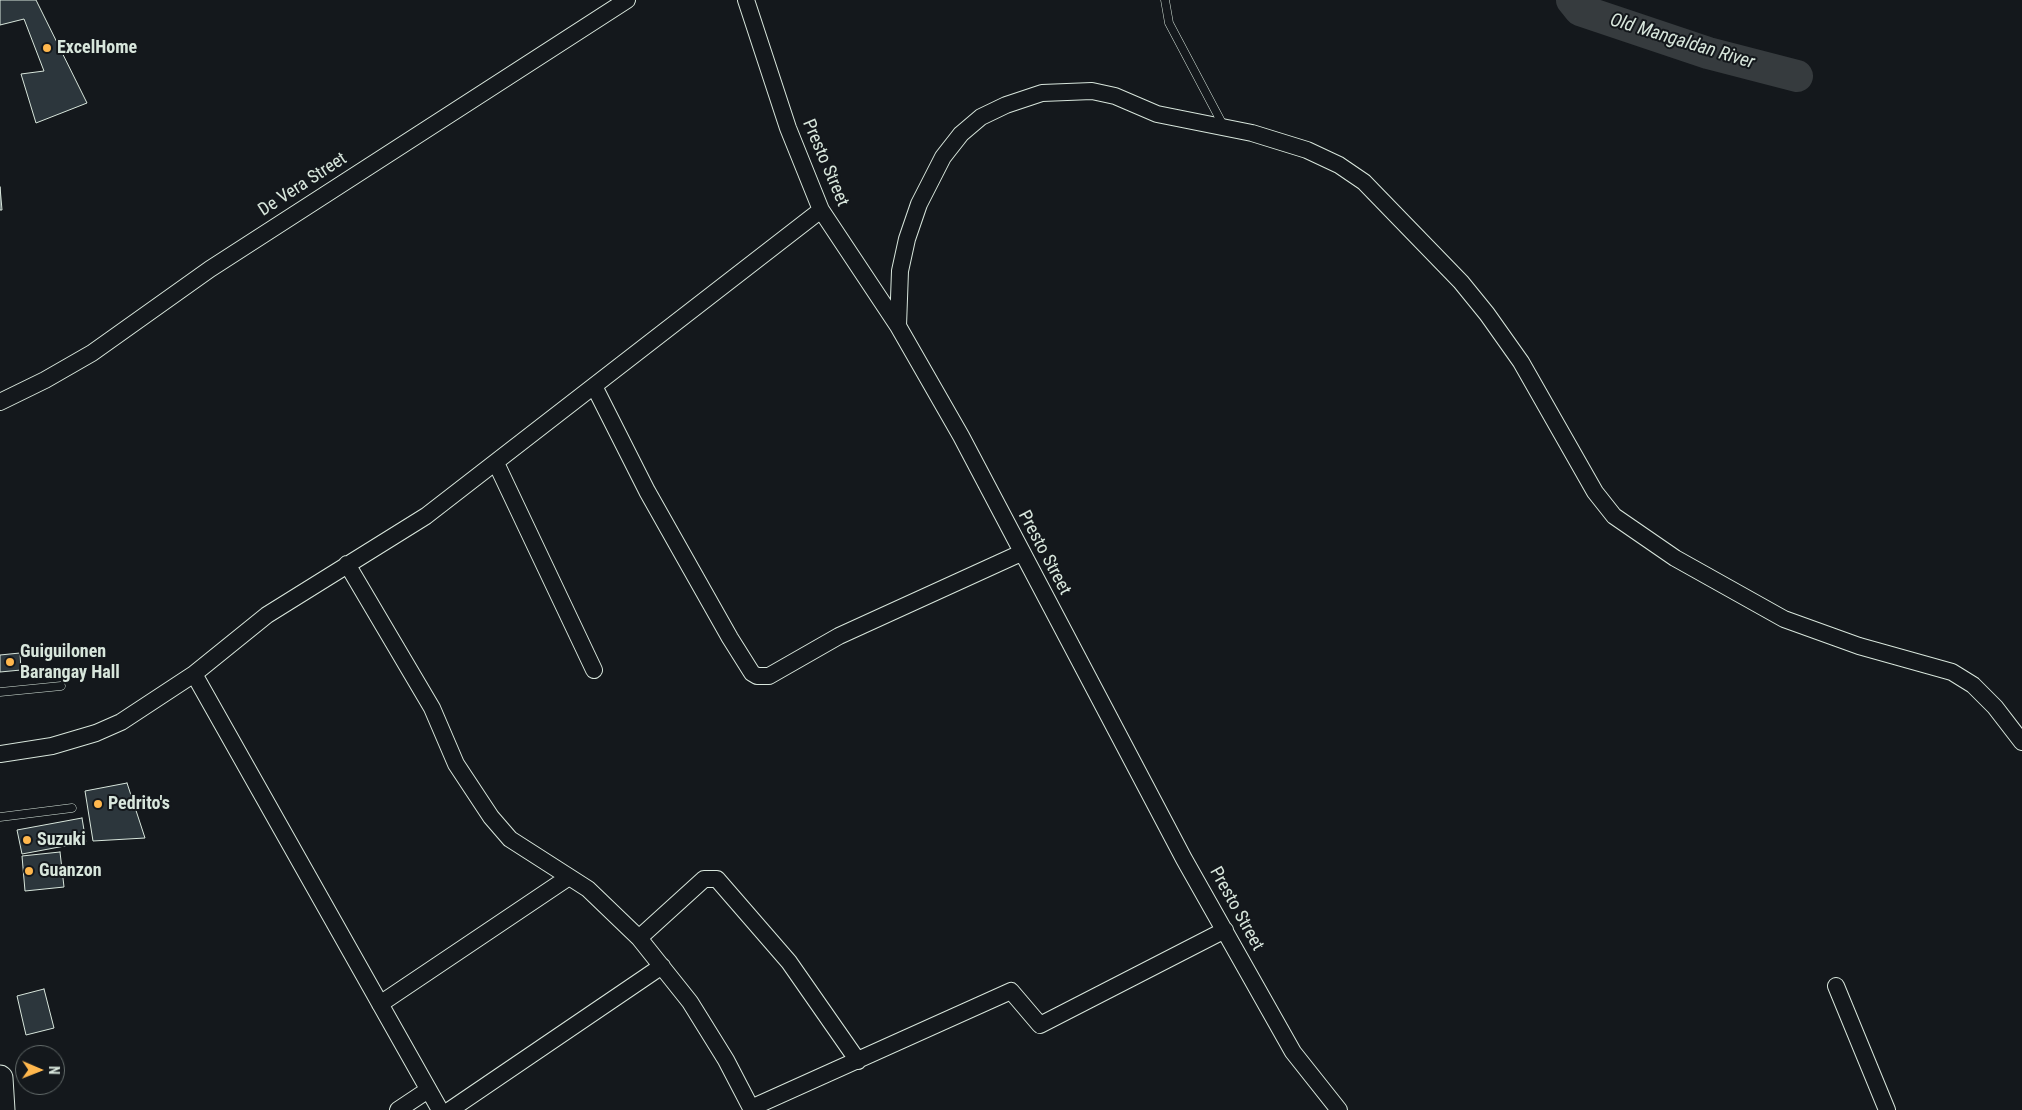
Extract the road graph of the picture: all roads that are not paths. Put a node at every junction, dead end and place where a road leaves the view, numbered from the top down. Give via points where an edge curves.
1 (628, 0) edge
2 (746, 0) edge
3 (1164, 0) edge
4 (1224, 127) junction
5 (821, 210) junction
6 (898, 326) junction
7 (594, 386) junction
8 (0, 402) edge
9 (496, 463) junction
10 (1021, 553) junction
11 (347, 564) junction
12 (594, 670) dead end
13 (194, 674) junction
14 (60, 686) dead end
15 (0, 692) edge
16 (2019, 734) edge
17 (0, 754) edge
18 (72, 808) dead end
19 (0, 817) edge
20 (569, 877) junction
21 (1225, 930) junction
22 (639, 938) junction
23 (662, 966) junction
24 (1836, 986) dead end
25 (380, 1004) junction
26 (858, 1061) junction
27 (0, 1078) edge
28 (428, 1090) junction
29 (752, 1109) edge
30 (2, 1110) edge
31 (398, 1110) edge
32 (440, 1110) edge
33 (450, 1110) edge
34 (1339, 1110) edge
35 (1887, 1110) edge

1 - 8 street, De Vera Street via 210,269 92,353
2 - 5 street, Presto Street via 788,128
3 - 4 lane via 1169,23
4 - 6 street via 1157,114 1115,96 1092,91 1042,93 980,117 944,156 919,204 900,272
4 - 16 street via 1308,150 1364,182 1488,314 1521,362 1595,492 1614,516 1675,558 1784,618 1859,646 1952,672 1973,685
5 - 6 street, Presto Street
5 - 7 street
6 - 10 street, Presto Street via 961,436
7 - 9 street
7 - 10 street via 691,570 752,673 757,676 770,676 839,636
9 - 11 street via 410,526
9 - 12 street
10 - 21 street, Presto Street
11 - 13 street via 267,615
11 - 20 street via 432,708 456,764 472,791 510,839
13 - 17 street via 121,722 96,733 52,746
13 - 25 street
14 - 15 lane
18 - 19 lane
20 - 22 street via 608,906
20 - 25 street
21 - 26 street via 1040,1025 1011,991
21 - 34 street, Presto Street via 1293,1052
22 - 23 street
22 - 26 street via 704,879 717,879 789,962
23 - 29 street via 690,1002
23 - 33 street
24 - 35 street
25 - 28 street
26 - 29 street
27 - 30 main road
28 - 31 street
28 - 32 street

